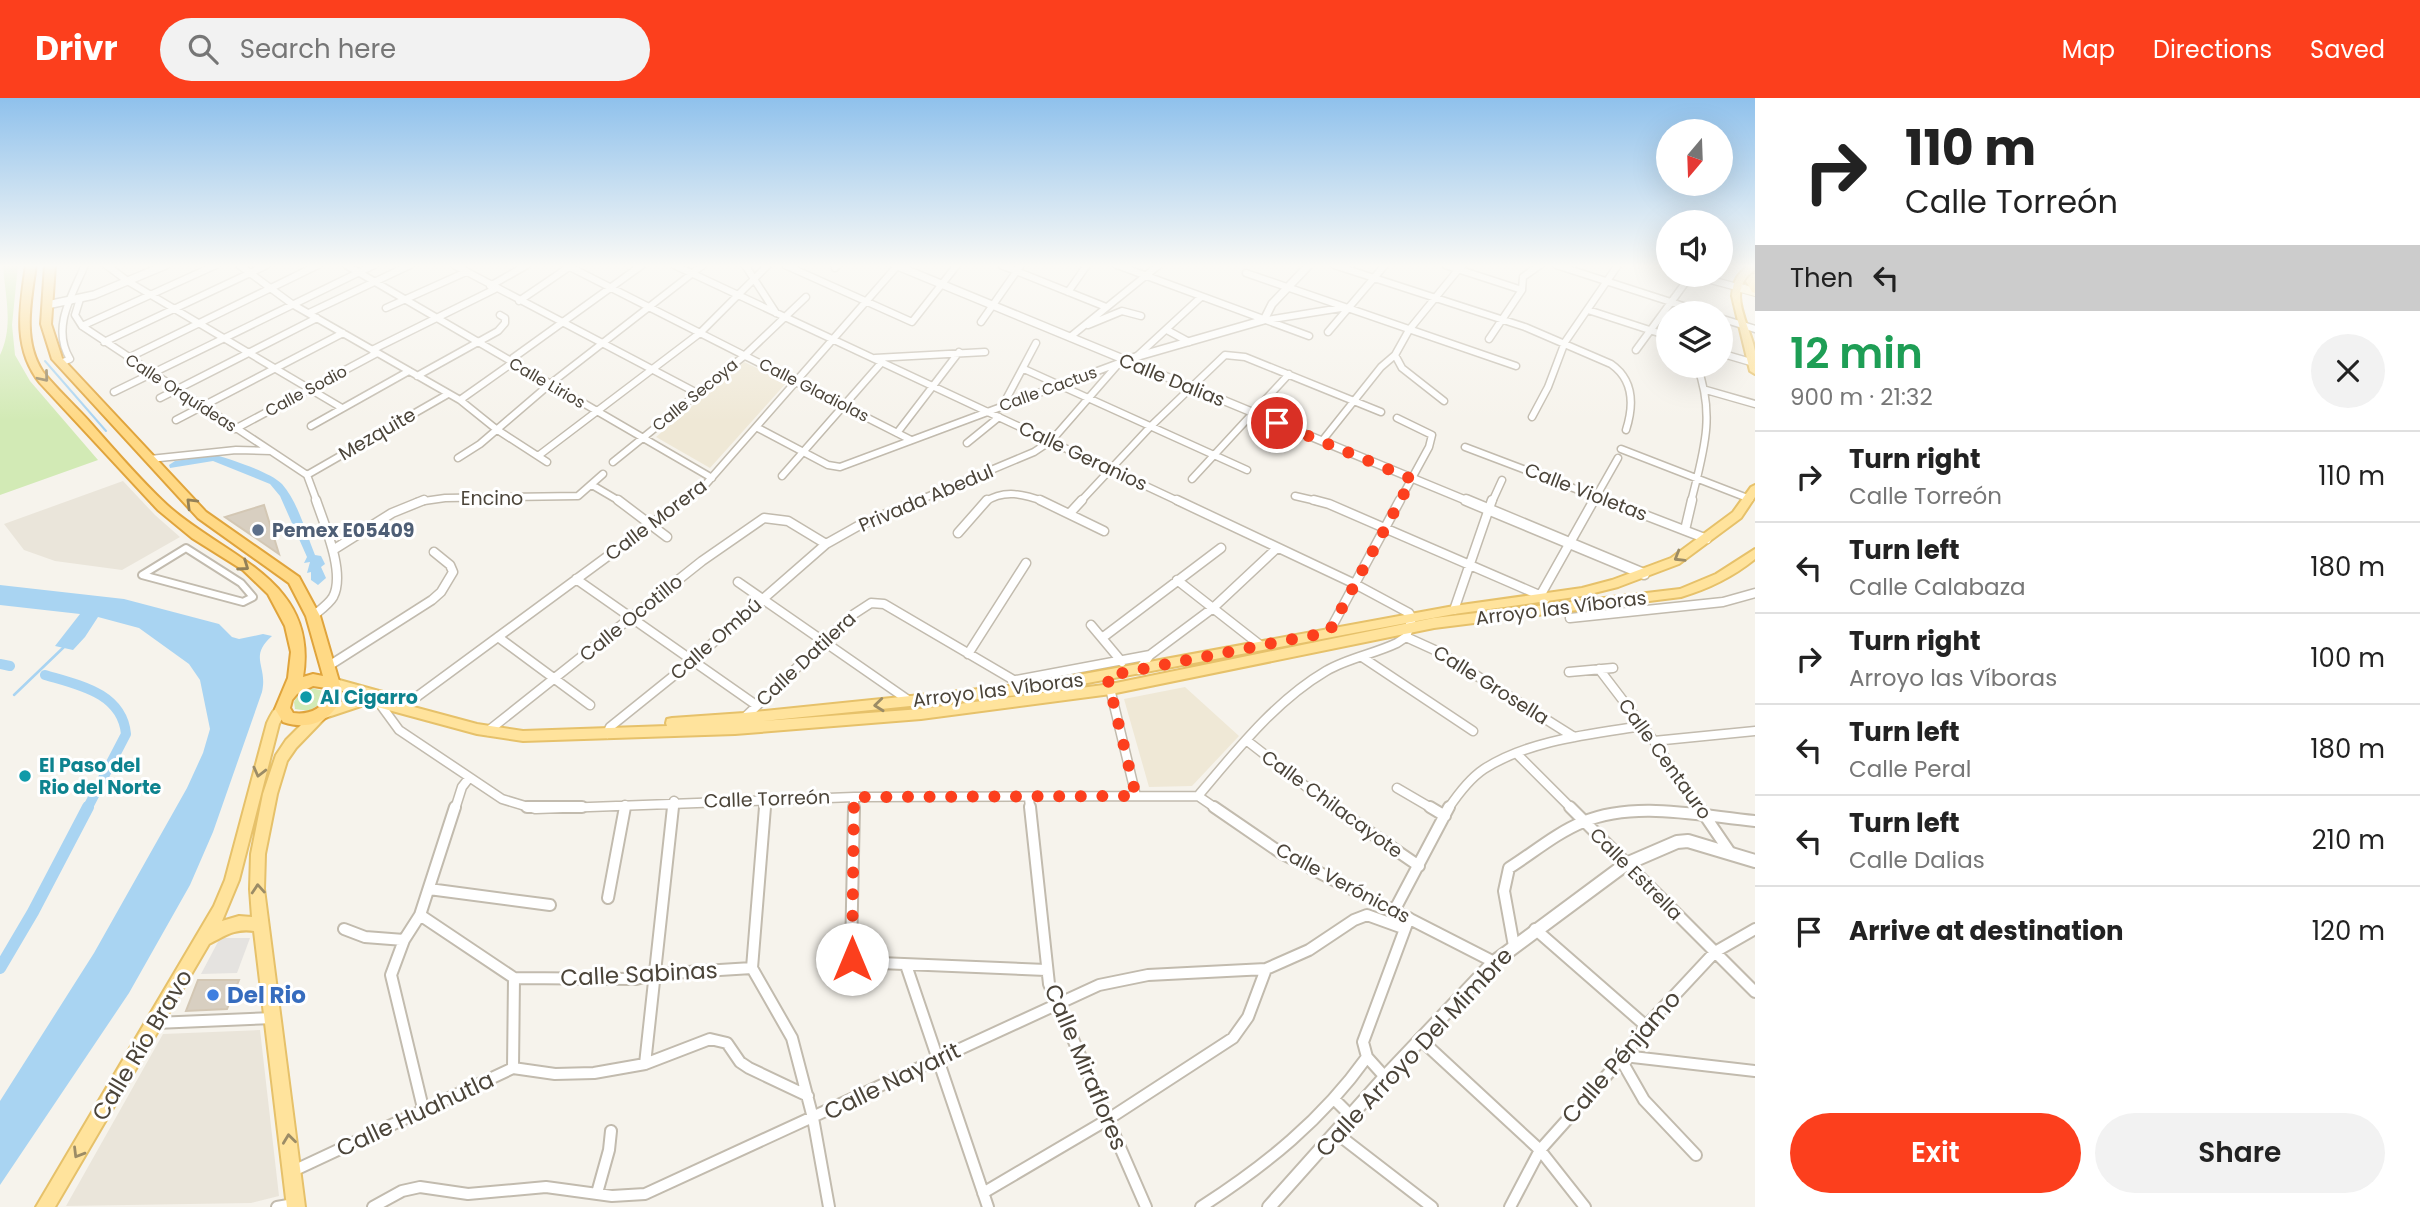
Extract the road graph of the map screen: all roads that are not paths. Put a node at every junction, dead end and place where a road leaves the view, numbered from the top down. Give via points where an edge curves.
1 (26, 317) edge
2 (46, 317) edge
3 (66, 317) edge
4 (76, 317) edge
5 (103, 317) edge
6 (159, 317) edge
7 (189, 317) edge
8 (212, 317) edge
9 (266, 317) edge
10 (502, 317) edge
11 (549, 317) edge
12 (566, 317) edge
13 (636, 317) edge
14 (666, 317) edge
15 (716, 317) edge
16 (852, 317) edge
17 (901, 317) edge
18 (916, 317) edge
19 (985, 317) edge
20 (1019, 317) edge
21 (1095, 317) edge
22 (1107, 317) edge
23 (1181, 317) edge
24 (1255, 317) edge
25 (1266, 317) edge
26 (1286, 317) edge
27 (1339, 317) edge
28 (1370, 317) edge
29 (1421, 317) edge
30 (1491, 317) edge
31 (1503, 317) edge
32 (1583, 317) edge
33 (1608, 317) edge
34 (1739, 317) edge
35 (317, 318) joint
36 (436, 318) joint
37 (785, 318) joint
38 (1264, 320) junction
39 (1501, 320) junction
40 (559, 322) junction
41 (981, 322) dead end
42 (200, 323) junction
43 (1656, 323) edge
44 (1733, 323) edge
45 (1740, 325) junction
46 (82, 326) junction
47 (1084, 326) junction
48 (1167, 330) junction
49 (1409, 330) junction
50 (1755, 330) edge
51 (1650, 331) junction
52 (1328, 332) dead end
53 (343, 333) junction
54 (700, 333) junction
55 (1656, 333) edge
56 (1309, 336) dead end
57 (225, 337) junction
58 (1070, 337) junction
59 (1489, 339) dead end
60 (832, 340) junction
61 (104, 342) junction
62 (477, 342) junction
63 (1189, 342) junction
64 (1565, 342) junction
65 (602, 343) junction
66 (1035, 343) dead end
67 (1636, 350) dead end
68 (375, 351) junction
69 (250, 352) junction
70 (959, 352) junction
71 (985, 352) dead end
72 (1395, 355) junction
73 (744, 356) junction
74 (1733, 357) edge
75 (128, 358) junction
76 (1135, 358) junction
77 (878, 360) junction
78 (65, 361) junction
79 (1122, 361) junction
80 (511, 362) junction
81 (1754, 363) edge
82 (1516, 366) dead end
83 (276, 368) junction
84 (650, 369) junction
85 (1024, 369) junction
86 (1755, 370) edge
87 (409, 371) junction
88 (151, 373) junction
89 (1289, 373) junction
90 (417, 376) junction
91 (1702, 378) edge
92 (797, 380) junction
93 (550, 384) junction
94 (1059, 386) junction
95 (1191, 386) junction
96 (935, 387) junction
97 (177, 389) junction
98 (309, 389) junction
99 (1706, 390) junction
100 (114, 392) dead end
101 (697, 393) junction
102 (448, 394) junction
103 (160, 398) dead end
104 (1089, 398) junction
105 (460, 400) junction
106 (1353, 401) junction
107 (1444, 401) dead end
108 (844, 404) junction
109 (1755, 404) edge
110 (1003, 406) junction
111 (201, 407) junction
112 (342, 408) junction
113 (594, 411) junction
114 (988, 412) junction
115 (1381, 412) dead end
116 (1254, 414) junction
117 (999, 416) junction
118 (1532, 417) dead end
119 (1397, 418) dead end
120 (176, 420) dead end
121 (311, 426) dead end
122 (1150, 426) junction
123 (756, 427) junction
124 (235, 429) junction
125 (496, 429) junction
126 (1626, 430) dead end
127 (897, 433) junction
128 (642, 438) junction
129 (911, 440) junction
130 (1052, 440) junction
131 (1322, 441) junction
132 (967, 443) dead end
133 (1465, 447) dead end
134 (1621, 449) dead end
135 (271, 451) junction
136 (805, 452) junction
137 (538, 456) junction
138 (1216, 456) junction
139 (458, 458) dead end
140 (1618, 458) dead end
141 (150, 459) junction
142 (547, 461) dead end
143 (613, 462) dead end
144 (1110, 468) junction
145 (1247, 470) dead end
146 (603, 474) dead end
147 (307, 475) junction
148 (782, 476) dead end
149 (1696, 477) junction
150 (712, 478) junction
151 (1412, 479) junction
152 (1192, 480) dead end
153 (1502, 480) dead end
154 (592, 485) junction
155 (1752, 494) edge
156 (1296, 496) dead end
157 (1598, 496) junction
158 (1488, 510) junction
159 (1070, 513) junction
160 (651, 525) junction
161 (1386, 530) junction
162 (1685, 530) junction
163 (1104, 531) dead end
164 (958, 533) dead end
165 (667, 537) dead end
166 (236, 539) junction
167 (1707, 539) junction
168 (826, 544) junction
169 (1570, 544) junction
170 (1221, 548) dead end
171 (1277, 548) junction
172 (219, 550) junction
173 (333, 550) junction
174 (434, 551) dead end
175 (1755, 553) edge
176 (1026, 563) dead end
177 (1469, 566) junction
178 (143, 574) joint
179 (1644, 574) junction
180 (576, 579) junction
181 (1177, 580) junction
182 (738, 582) dead end
183 (1355, 584) junction
184 (1755, 593) edge
185 (1543, 597) junction
186 (762, 599) junction
187 (1213, 608) junction
188 (1454, 610) junction
189 (313, 616) junction
190 (631, 618) junction
191 (1570, 618) dead end
192 (1091, 625) dead end
193 (1409, 628) junction
194 (1329, 632) junction
195 (498, 637) junction
196 (1102, 638) junction
197 (825, 642) junction
198 (1261, 645) junction
199 (968, 654) junction
200 (1150, 654) junction
201 (1362, 657) junction
202 (692, 661) junction
203 (1122, 663) junction
204 (327, 667) junction
205 (1613, 668) dead end
206 (1599, 669) junction
207 (1139, 670) junction
208 (1569, 672) dead end
209 (554, 680) junction
210 (1016, 680) junction
211 (332, 683) junction
212 (1109, 683) junction
213 (1029, 689) junction
214 (291, 690) junction
215 (382, 700) junction
216 (911, 702) junction
217 (407, 704) junction
218 (590, 705) dead end
219 (756, 705) junction
220 (282, 709) junction
221 (321, 714) junction
222 (740, 723) junction
223 (1642, 726) junction
224 (491, 729) junction
225 (609, 731) junction
226 (1473, 731) dead end
227 (1755, 731) edge
228 (1574, 737) junction
229 (1246, 740) junction
230 (1654, 741) junction
231 (1518, 755) junction
232 (470, 778) junction
233 (1398, 788) dead end
234 (1136, 796) junction
235 (1198, 796) junction
236 (854, 797) junction
237 (1029, 797) junction
238 (766, 798) junction
239 (674, 802) junction
240 (625, 805) junction
241 (1445, 816) junction
242 (1707, 817) junction
243 (1584, 821) junction
244 (1755, 821) edge
245 (1729, 851) junction
246 (1755, 861) edge
247 (1626, 864) junction
248 (1419, 866) junction
249 (429, 890) junction
250 (608, 898) dead end
251 (550, 905) dead end
252 (1394, 911) junction
253 (420, 915) junction
254 (1406, 923) junction
255 (261, 926) junction
256 (344, 929) dead end
257 (1535, 929) junction
258 (1755, 929) edge
259 (206, 938) junction
260 (404, 940) junction
261 (1514, 946) junction
262 (1715, 952) junction
263 (1494, 962) junction
264 (906, 965) junction
265 (752, 968) junction
266 (1266, 969) junction
267 (1046, 970) junction
268 (655, 974) junction
269 (514, 978) junction
270 (1755, 992) edge
271 (1058, 1003) junction
272 (274, 1018) junction
273 (155, 1023) junction
274 (1646, 1026) junction
275 (1420, 1039) junction
276 (1367, 1057) junction
277 (1622, 1057) junction
278 (937, 1059) junction
279 (645, 1064) junction
280 (513, 1068) junction
281 (1755, 1071) edge
282 (1385, 1077) junction
283 (808, 1096) junction
284 (1335, 1100) junction
285 (423, 1108) junction
286 (1351, 1115) junction
287 (813, 1118) junction
288 (1107, 1120) junction
289 (611, 1131) dead end
290 (1336, 1133) junction
291 (1540, 1150) junction
292 (1696, 1155) dead end
293 (292, 1171) junction
294 (597, 1193) junction
295 (983, 1193) junction
296 (296, 1205) edge
297 (45, 1207) edge
298 (277, 1207) edge
299 (373, 1207) edge
300 (829, 1207) edge
301 (988, 1207) edge
302 (1146, 1207) edge
303 (1201, 1207) edge
304 (1269, 1207) edge
305 (1432, 1207) edge
306 (1510, 1207) edge
307 (1585, 1207) edge

1 -> 172 highway via 32,362 124,468 176,518
2 - 78 highway via 51,346
3 - 78 street via 61,334
4 - 46 street
5 - 46 street
6 - 61 street
7 - 42 street
8 - 42 street
9 - 57 street
10 - 62 street via 506,321 502,327
11 - 40 street
12 - 40 street
13 - 65 street
14 - 54 street, Calle Gladiolas
15 - 54 street
16 - 60 street, Calle Morera
17 - 18 street via 912,322
19 - 41 street
20 - 58 street, Calle Dalias
21 - 47 street
22 - 47 street
23 - 48 street
24 - 38 street
25 - 38 street
26 - 38 street
27 - 52 street
28 - 49 street
29 - 49 street
30 - 39 street
31 - 39 street
32 - 64 street
33 - 51 street
34 - 45 main road
35 - 53 street
35 - 69 street
36 - 62 street, Calle Lirios
36 - 68 street, Calle Sodio
37 - 60 street, Calle Geranios
37 - 73 street, Calle Secoya
38 - 56 street
38 - 63 street, Calle Cactus
39 - 59 street
39 - 64 street
40 - 65 street
40 - 80 street
42 - 57 street
42 - 75 street
43 - 51 street
44 - 45 street
45 - 50 street
45 - 81 main road
46 - 61 street, Calle Orquídeas
47 - 58 street
48 - 63 street
48 - 76 street
49 - 72 street
49 - 82 street
51 - 55 street
51 - 67 street
53 - 68 street
53 - 83 street
54 - 73 street, Calle Gladiolas
54 - 84 street
57 - 69 street
57 - 88 street
58 - 79 street, Calle Dalias
60 - 77 street, Calle Geranios
60 - 92 street, Calle Morera
61 - 75 street, Calle Orquídeas
62 - 80 street, Calle Lirios
62 - 90 street
63 - 76 street, Calle Cactus
64 - 118 street
64 - 126 street via 1625,376 1630,402
65 - 84 street
65 - 93 street
66 - 85 street
68 - 87 street
68 - 98 street, Calle Sodio
69 - 83 street
69 - 97 street
70 - 71 street
70 - 77 street
70 - 96 street
72 - 106 street
72 - 107 street via 1402,368
73 - 92 street, Calle Gladiolas
73 - 101 street, Calle Secoya
74 - 81 street
75 - 88 street, Calle Orquídeas
76 - 79 street, Calle Cactus
77 - 96 street, Calle Geranios
77 - 108 street
78 - 141 highway
79 - 94 street, Calle Cactus
79 - 95 street, Calle Dalias
79 - 104 street
80 - 93 street, Calle Lirios
80 - 105 street
81 - 86 main road
83 - 98 street
83 - 111 street
84 - 101 street
84 - 113 street
85 - 94 street
85 - 110 street
87 - 90 street
87 - 112 street
88 - 97 street, Calle Orquídeas
88 - 100 street
89 - 95 street via 1245,356 1226,355
89 - 106 street
89 - 116 street
90 - 102 street
91 - 99 street
92 - 108 street, Calle Gladiolas
92 - 123 street, Calle Morera
93 - 113 street, Calle Lirios
93 - 125 street
94 - 104 street
94 - 110 street, Calle Cactus
95 - 116 street, Calle Dalias
95 - 122 street
96 - 114 street, Calle Geranios
96 - 127 street
97 - 103 street
97 - 111 street, Calle Orquídeas
98 - 112 street
98 - 124 street, Calle Sodio
99 - 109 street
99 - 149 street via 1708,431
101 - 128 street, Calle Secoya
102 - 105 street
102 - 147 street, Mezquite
104 - 122 street
104 - 130 street
105 - 125 street
106 - 115 street
106 - 131 street
108 - 127 street, Calle Gladiolas
108 - 136 street
110 - 114 street, Calle Cactus
111 - 120 street
111 - 124 street, Calle Orquídeas
112 - 121 street
113 - 128 street, Calle Lirios
113 - 137 street
114 - 117 street, Calle Geranios
114 - 129 street, Calle Cactus
116 - 131 street, Calle Dalias
116 - 138 street
117 - 130 street, Calle Geranios
117 - 132 street
119 - 151 street via 1432,435
122 - 138 street
122 - 144 street
123 - 136 street
123 - 150 street, Calle Morera
124 - 135 street, Calle Orquídeas
125 - 137 street
125 - 139 street
127 - 129 street, Calle Gladiolas
128 - 143 street, Calle Secoya
128 - 150 street, Calle Lirios
129 - 136 street, Calle Cactus via 836,468
130 - 144 street, Calle Geranios
130 - 168 street, Privada Abedul via 1028,455 866,522
131 - 151 street, Calle Dalias
133 - 157 street, Calle Violetas
134 - 149 street
135 - 141 street, Calle Orquídeas
135 - 147 street, Calle Orquídeas
136 - 148 street
137 - 142 street
138 - 145 street
138 - 152 street
140 - 157 street
166 -> 141 highway via 202,515
144 - 159 street
144 - 171 street, Calle Geranios
146 - 154 street
147 - 173 street
149 - 155 street
149 - 162 street
150 - 160 street, Calle Morera
151 - 158 street, Calle Dalias
151 - 161 street
153 - 158 street
154 - 160 street
154 - 173 street, Encino via 575,496 432,498 406,505
155 - 167 main road, Arroyo las Víboras via 1737,515
156 - 161 street via 1319,500
157 - 162 street, Calle Violetas
157 - 169 street
158 - 169 street, Calle Dalias
158 - 177 street
159 - 163 street
159 - 164 street via 1002,493 988,500
160 - 165 street
160 - 180 street, Calle Morera
161 - 177 street
161 - 183 street
162 - 167 street, Calle Violetas
166 - 172 highway
166 - 189 highway via 293,580
167 -> 179 main road, Arroyo las Víboras via 1675,561
168 - 186 street, Calle Ombú
168 - 190 street, Calle Ocotillo via 782,518 764,518
169 - 179 street, Calle Dalias
169 - 185 street
170 - 181 street
171 - 183 street, Calle Geranios
171 - 187 street
172 -> 214 highway via 264,580 281,602 298,645 299,671
173 - 189 street via 338,579 333,598
174 - 204 street via 453,572 441,592
175 - 193 main road, Arroyo las Víboras via 1726,574 1681,593
176 - 199 street
177 - 185 street
177 - 188 street
178 - 178 street via 243,602 253,597 241,583 187,548
179 - 185 main road, Arroyo las Víboras
180 - 190 street
180 - 195 street, Calle Morera
181 - 187 street
181 - 196 street
182 - 186 street
183 - 193 street, Calle Geranios via 1403,608
183 - 194 street
184 - 191 street via 1723,602
185 - 188 main road, Arroyo las Víboras
186 - 197 street
186 - 202 street, Calle Ombú
187 - 198 street
187 - 200 street
188 - 193 main road, Arroyo las Víboras
189 - 204 highway
190 - 202 street
190 - 209 street, Calle Ocotillo
192 - 196 street
193 - 194 main road, Arroyo las Víboras
193 - 201 street
193 - 212 main road, Arroyo las Víboras
193 - 228 street, Calle Grosella
194 - 198 main road, Arroyo las Víboras
195 - 209 street
195 - 217 street, Calle Morera
196 - 203 street
197 - 199 street, Calle Datilera via 864,606 884,604
197 - 216 street
197 - 219 street, Calle Datilera
198 - 207 main road, Arroyo las Víboras
199 - 210 street
200 - 203 street
200 - 207 street
201 - 226 street
201 - 229 street via 1316,678
202 - 219 street
202 - 225 street, Calle Ombú
203 - 210 street
204 - 211 highway
205 - 206 street
206 - 208 street
206 - 223 street, Calle Centauro
207 - 212 main road, Arroyo las Víboras
209 - 218 street
209 - 224 street, Calle Ocotillo
210 - 213 street
211 - 214 highway via 313,680
211 - 215 main road, Arroyo las Víboras
211 - 221 highway via 334,702
212 - 213 main road, Arroyo las Víboras
212 - 222 main road, Arroyo las Víboras via 921,714
212 - 234 street
213 - 216 main road, Arroyo las Víboras
214 - 220 highway
215 - 217 main road, Arroyo las Víboras
215 - 221 main road, Arroyo las Víboras via 361,701
215 - 224 main road, Arroyo las Víboras
215 - 232 street, Calle Torreón via 399,730
216 -> 222 main road, Arroyo las Víboras
217 - 224 main road, Arroyo las Víboras
219 - 222 street, Calle Datilera
220 - 221 highway via 295,721
220 -> 259 main road, Calle Río Bravo via 273,723 232,880
255 -> 221 main road via 258,854 276,772 286,750
222 - 225 main road, Arroyo las Víboras
223 - 228 street
223 - 230 street, Calle Centauro
224 - 225 main road, Arroyo las Víboras via 523,736
227 - 230 street
228 - 231 street
229 - 235 street
229 - 248 street, Calle Chilacayote via 1356,825
230 - 242 street, Calle Centauro
231 - 241 street via 1471,778
231 - 243 street, Calle Estrella
232 - 240 street, Calle Torreón via 523,807
232 - 249 street via 462,787
233 - 241 street
234 - 235 street, Calle Torreón
234 - 237 street, Calle Torreón
235 - 252 street, Calle Verónicas via 1281,853
236 - 237 street, Calle Torreón
236 - 238 street, Calle Torreón
236 - 264 street via 851,954 856,962
237 - 267 street, Calle Miraflores
238 - 239 street, Calle Torreón
238 - 265 street
239 - 240 street, Calle Torreón
239 - 268 street
240 - 250 street
241 - 248 street
242 - 243 street via 1664,813
242 - 244 street
242 - 245 street, Calle Centauro
243 - 247 street, Calle Estrella
243 - 261 street via 1509,868 1504,891
245 - 246 street, Calle Arroyo Del Mimbre
245 - 247 street, Calle Arroyo Del Mimbre via 1677,842
247 - 257 street, Calle Arroyo Del Mimbre
247 - 262 street, Calle Estrella
248 - 252 street
249 - 251 street
249 - 253 street
252 - 254 street, Calle Verónicas
253 - 260 street
253 - 269 street
254 - 263 street, Calle Verónicas
254 - 266 street, Calle Nayarit via 1367,915 1309,950
254 - 276 street via 1363,1042
255 - 259 main road via 234,922
255 - 272 main road
256 - 260 street via 365,937
257 - 261 street, Calle Arroyo Del Mimbre
257 - 274 street
258 - 262 street, Calle Pénjamo
259 - 273 main road, Calle Río Bravo
260 - 285 street via 391,981
261 - 263 street, Calle Arroyo Del Mimbre
262 - 270 street, Calle Estrella
262 - 274 street, Calle Pénjamo
263 - 275 street, Calle Arroyo Del Mimbre
264 - 267 street
264 - 278 street
265 - 268 street, Calle Sabinas
265 - 283 street via 788,1028
266 - 271 street, Calle Nayarit via 1148,975 1099,985
266 - 288 street via 1248,1017 1233,1038
267 - 271 street, Calle Miraflores
268 - 269 street, Calle Sabinas via 636,979
268 - 279 street
269 - 280 street
271 - 278 street, Calle Nayarit
271 - 288 street, Calle Miraflores
272 - 273 street
293 -> 272 main road
273 -> 297 main road, Calle Río Bravo
274 - 277 street, Calle Pénjamo
275 - 282 street, Calle Arroyo Del Mimbre
275 - 291 street
276 - 282 street
276 - 284 street
277 - 281 street
277 - 291 street, Calle Pénjamo
277 - 292 street via 1644,1100
278 - 287 street, Calle Nayarit
278 - 295 street
279 - 280 street, Calle Huahutla via 575,1074
279 - 283 street, Calle Huahutla via 716,1039 727,1043 744,1065
280 - 285 street, Calle Huahutla
282 - 286 street, Calle Arroyo Del Mimbre
283 - 287 street
284 - 286 street
284 - 303 street via 1317,1122 1254,1173
285 - 293 street, Calle Huahutla
286 - 290 street, Calle Arroyo Del Mimbre
287 - 294 street, Calle Nayarit via 645,1194 626,1198
287 - 300 street
288 - 295 street
288 - 302 street, Calle Miraflores
289 - 294 street
290 - 304 street, Calle Arroyo Del Mimbre
290 - 305 street
291 - 306 street, Calle Pénjamo
291 - 307 street
293 - 296 main road
294 - 299 street, Calle Nayarit via 537,1187 468,1194 414,1188
295 - 301 street
296 - 298 street

